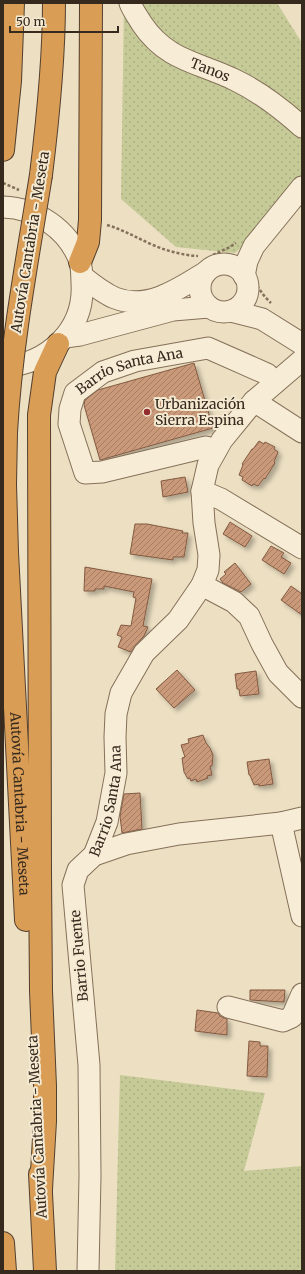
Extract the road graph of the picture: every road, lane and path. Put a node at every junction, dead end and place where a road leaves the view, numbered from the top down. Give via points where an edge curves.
1 (13, 3) edge
2 (54, 3) edge
3 (91, 3) edge
4 (130, 3) edge
5 (302, 127) edge
6 (3, 150) edge
7 (302, 187) edge
8 (3, 207) edge
9 (254, 246) junction
10 (214, 268) junction
11 (81, 269) junction
12 (249, 283) junction
13 (209, 306) junction
14 (230, 311) junction
15 (269, 313) junction
16 (61, 341) junction
17 (302, 344) edge
18 (302, 360) edge
19 (3, 367) edge
20 (275, 383) junction
21 (254, 401) junction
22 (302, 432) edge
23 (216, 450) junction
24 (202, 491) junction
25 (302, 548) edge
26 (202, 585) junction
27 (296, 691) edge
28 (302, 818) edge
29 (281, 823) junction
30 (94, 855) junction
31 (302, 916) edge
32 (302, 994) edge
33 (228, 1007) dead end
34 (41, 1189) junction
35 (3, 1243) edge
36 (5, 1271) edge
37 (45, 1271) edge
38 (88, 1271) edge

1 - 6 highway via 10,81
2 - 34 highway, Autovía Cantabria - Meseta, bridge via 53,62 41,175 10,376 5,484 6,552
3 - 11 highway via 90,220 88,242
4 - 5 street, Tanos via 149,34 166,50 236,80 267,99
7 - 9 street
8 - 11 street via 27,210 53,224 72,247
9 - 10 street
9 - 12 street via 247,261
10 - 11 street via 164,296 141,301 115,298 101,290
10 - 12 street via 229,264 236,267
10 - 13 street via 202,279 200,292
11 - 16 street via 80,308 71,328
12 - 14 street via 243,302
12 - 15 street
12 - 15 path via 258,288 265,297
13 - 14 street via 223,312
13 - 16 street via 173,310
14 - 15 street
15 - 17 street
16 - 19 street via 33,361
16 - 34 highway via 45,372 39,415 40,873 45,1086
18 - 20 street, Barrio Santa Ana
20 - 21 street, Barrio Santa Ana
20 - 23 street, Barrio Santa Ana via 267,374 208,348 135,361 103,372 75,393 69,424 85,473 102,472 206,447
21 - 22 street
21 - 23 street, Barrio Santa Ana
23 - 24 street, Barrio Santa Ana via 208,465
24 - 25 street via 221,499
24 - 26 street, Barrio Santa Ana via 209,555 208,570
26 - 27 street via 234,602 249,616 278,672
26 - 30 street, Barrio Santa Ana via 178,620 144,653 121,694 116,714 116,773 107,822
28 - 29 street, Barrio Santa Ana
29 - 30 street, Barrio Santa Ana via 179,834 126,844
29 - 31 street
30 - 38 street, Barrio Fuente via 78,870 72,885 89,1065
32 - 33 street via 292,1017 283,1021
34 - 37 highway, Autovía Cantabria - Meseta
35 - 36 highway

